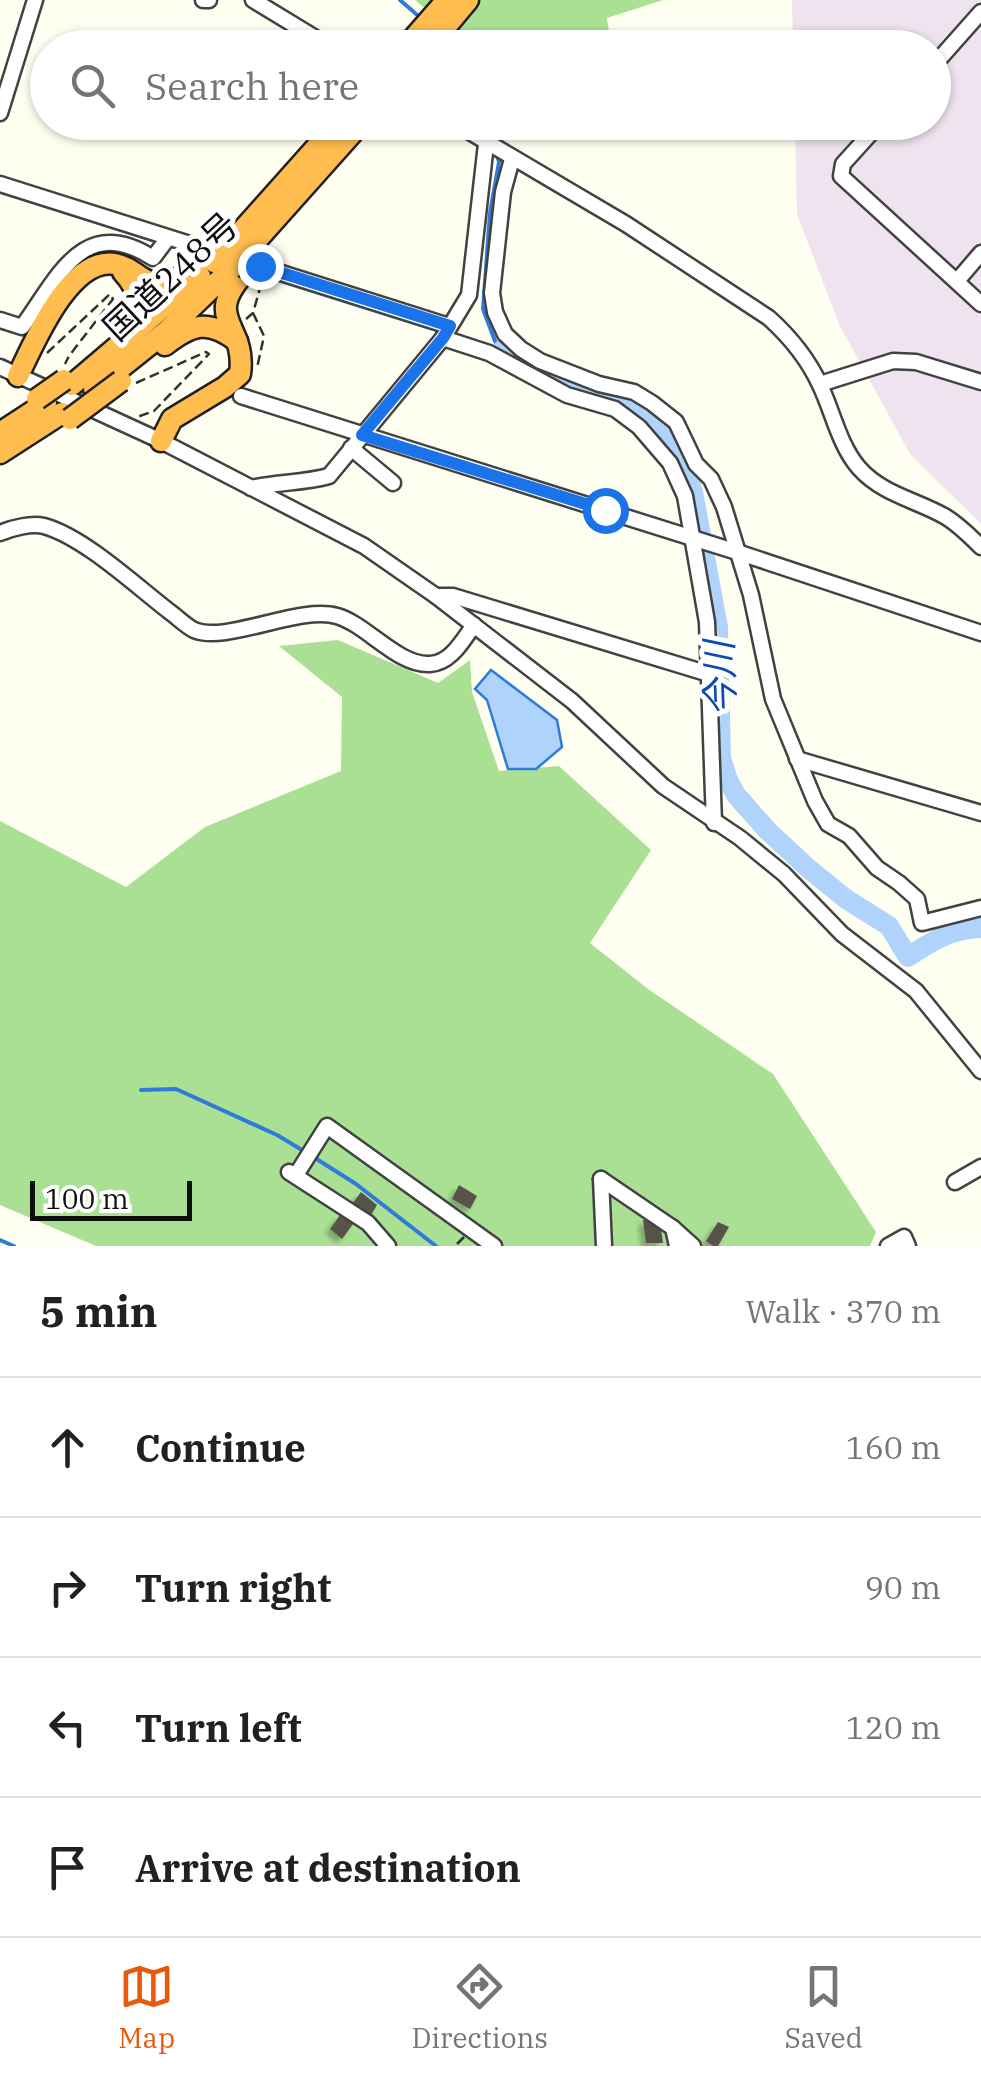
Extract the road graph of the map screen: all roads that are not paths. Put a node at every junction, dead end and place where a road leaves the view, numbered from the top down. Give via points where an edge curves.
1 (35, 0) edge
2 (254, 0) edge
3 (468, 0) edge
4 (445, 10) edge
5 (981, 12) edge
6 (303, 30) edge
7 (424, 30) edge
8 (951, 46) edge
9 (0, 113) edge
10 (323, 140) edge
11 (349, 140) edge
12 (480, 140) edge
13 (864, 140) edge
14 (486, 144) junction
15 (507, 156) junction
16 (0, 184) edge
17 (164, 244) junction
18 (981, 253) edge
19 (115, 264) junction
20 (231, 269) junction
21 (957, 281) junction
22 (981, 304) edge
23 (0, 320) edge
24 (446, 332) junction
25 (238, 342) junction
26 (9, 372) edge
27 (66, 379) junction
28 (981, 382) edge
29 (820, 384) junction
30 (241, 396) dead end
31 (52, 412) junction
32 (0, 426) edge
33 (0, 434) edge
34 (362, 435) junction
35 (161, 441) junction
36 (351, 448) junction
37 (0, 453) edge
38 (393, 483) dead end
39 (251, 488) junction
40 (0, 533) edge
41 (694, 539) junction
42 (981, 547) edge
43 (737, 552) junction
44 (436, 596) junction
45 (474, 625) junction
46 (981, 633) edge
47 (709, 674) junction
48 (797, 760) junction
49 (981, 813) edge
50 (714, 823) junction
51 (981, 908) edge
52 (981, 1071) edge
53 (981, 1167) edge
54 (955, 1182) dead end
55 (673, 1228) junction
56 (388, 1246) edge
57 (494, 1246) edge
58 (604, 1246) edge
59 (676, 1246) edge
60 (693, 1246) edge
61 (888, 1246) edge
62 (908, 1246) edge

1 - 9 street
2 - 6 street
3 - 4 highway
4 - 7 highway
5 - 8 street
10 - 20 highway, 国道248号, bridge via 234,240
11 - 20 highway, bridge via 289,221
12 - 14 street
13 - 21 street via 842,164 841,176
14 - 15 street
14 - 24 street via 472,288
15 - 29 street via 768,318
15 - 43 street via 492,293 505,334 540,360 634,392 676,422 696,464 712,478
16 - 17 street
17 - 23 street via 153,258 127,244 94,245 73,257 22,327
17 - 24 street
18 - 21 street
19 - 20 highway via 164,283
19 - 26 highway via 83,272
19 - 27 highway via 134,284 138,308 127,329
20 - 25 highway via 224,309
20 - 27 highway, 国道248号 via 199,278
20 - 31 highway, 国道248号 via 168,330 94,389
21 - 22 street
24 - 34 street
24 - 41 street via 639,427 670,463
25 - 31 highway, bridge via 201,325 176,337 127,382
25 - 35 highway via 240,374 172,418
26 - 35 street
27 - 31 highway, 国道248号
28 - 29 street via 892,361
29 - 42 street via 863,472 944,516
30 - 34 street
31 - 32 highway
31 - 33 highway, 国道248号
31 - 37 highway, 国道248号
34 - 36 street
34 - 41 street
35 - 39 street
36 - 38 street
36 - 39 street via 329,476
39 - 44 street via 364,546
40 - 45 street via 42,525 75,541 196,631 338,616 429,664 448,658
41 - 43 street
41 - 47 street
43 - 46 street
43 - 48 street via 774,700
44 - 45 street
44 - 47 street
45 - 50 street
47 - 50 street
48 - 49 street
48 - 51 street via 828,824 917,900 922,923
50 - 52 street via 763,856 842,934 916,991
53 - 54 street
55 - 58 street via 601,1180
55 - 59 street
55 - 60 street
56 - 57 street via 368,1224 292,1173 327,1126 471,1219
61 - 62 street via 904,1237

